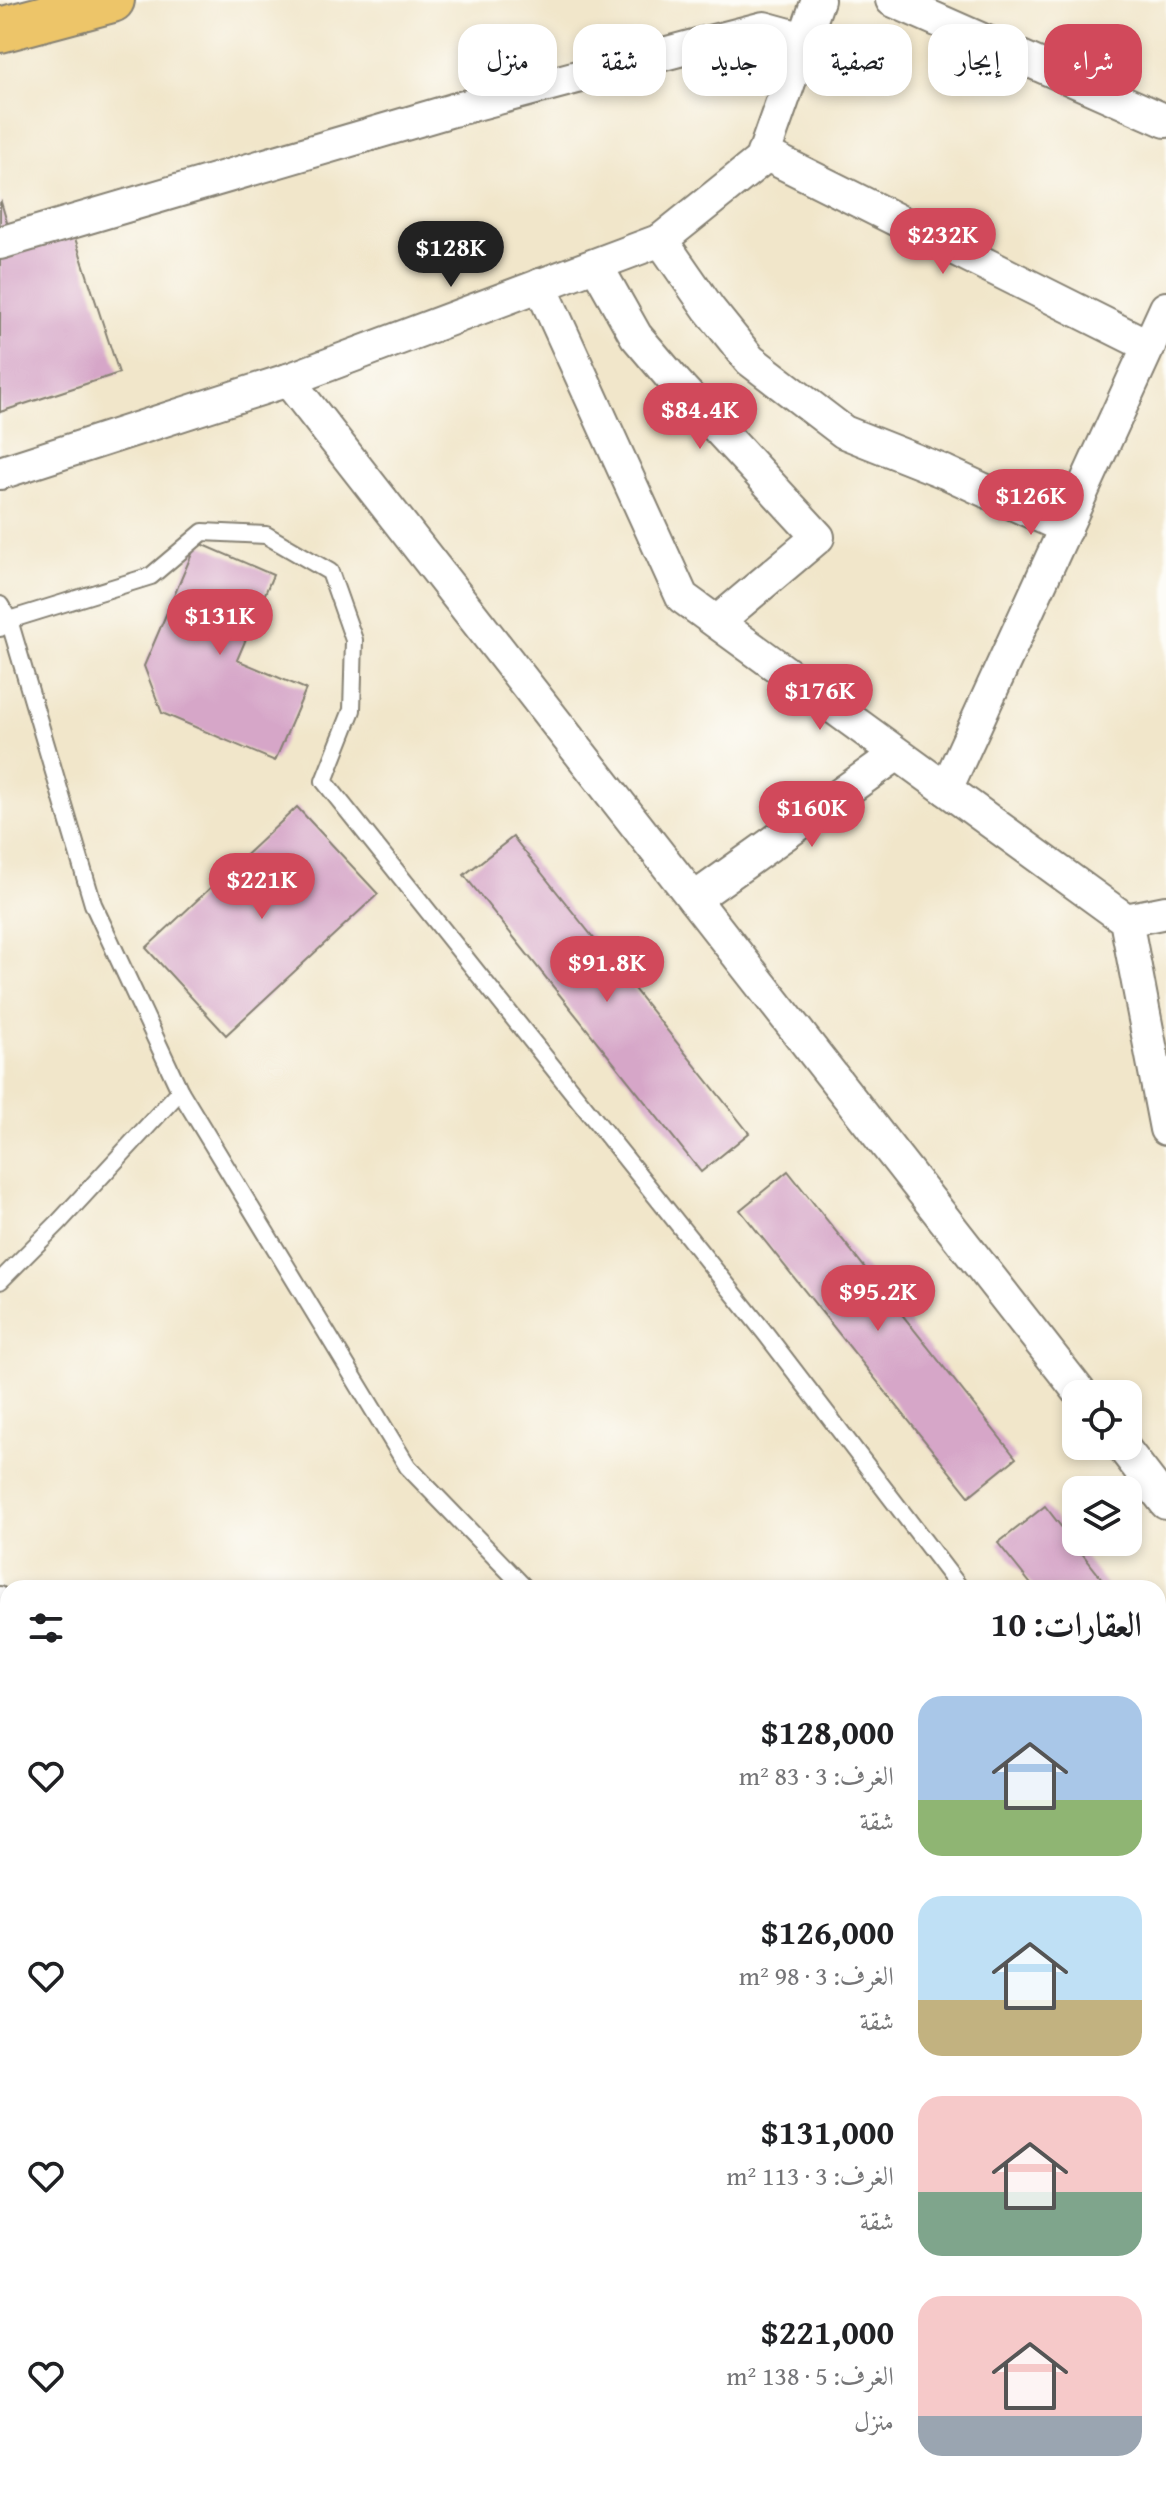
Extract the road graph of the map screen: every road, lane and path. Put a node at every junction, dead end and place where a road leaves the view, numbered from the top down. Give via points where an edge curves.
1 (112, 0) edge
2 (818, 0) edge
3 (892, 0) edge
4 (930, 7) edge
5 (809, 24) edge
6 (0, 30) edge
7 (803, 39) edge
8 (803, 42) edge
9 (1166, 121) edge
10 (763, 153) junction
11 (661, 240) junction
12 (0, 243) edge
13 (596, 265) junction
14 (540, 285) junction
15 (1166, 308) edge
16 (1149, 346) junction
17 (288, 380) junction
18 (0, 473) edge
19 (1066, 528) junction
20 (0, 605) edge
21 (717, 622) junction
22 (5, 624) edge
23 (897, 754) junction
24 (946, 789) junction
25 (694, 899) junction
26 (1166, 912) edge
27 (1126, 920) junction
28 (180, 1091) junction
29 (1166, 1129) edge
30 (0, 1281) edge
31 (1070, 1380) edge
32 (1133, 1460) edge
33 (1166, 1503) edge
34 (517, 1580) edge
35 (954, 1580) edge

1 - 6 main road
2 - 5 street
3 - 4 street
4 - 9 street
7 - 12 street via 764,28 704,43 453,110
8 - 10 street
10 - 11 street
10 - 16 street
11 - 13 street
11 - 19 street via 750,360 844,432
13 - 14 street
13 - 21 street via 636,336 818,537
14 - 17 street
14 - 21 street via 682,597
15 - 16 street
16 - 19 street
17 - 18 street
17 - 25 street
19 - 24 street
20 - 22 lane
21 - 23 street
22 - 28 lane via 93,904
22 - 35 lane via 151,576 203,532 266,535 330,572 354,640 352,710 324,781 766,1334
23 - 24 street
23 - 25 street
24 - 27 street
25 - 31 street
26 - 27 street
27 - 29 street
28 - 30 lane
28 - 34 lane via 408,1467
32 - 33 street

